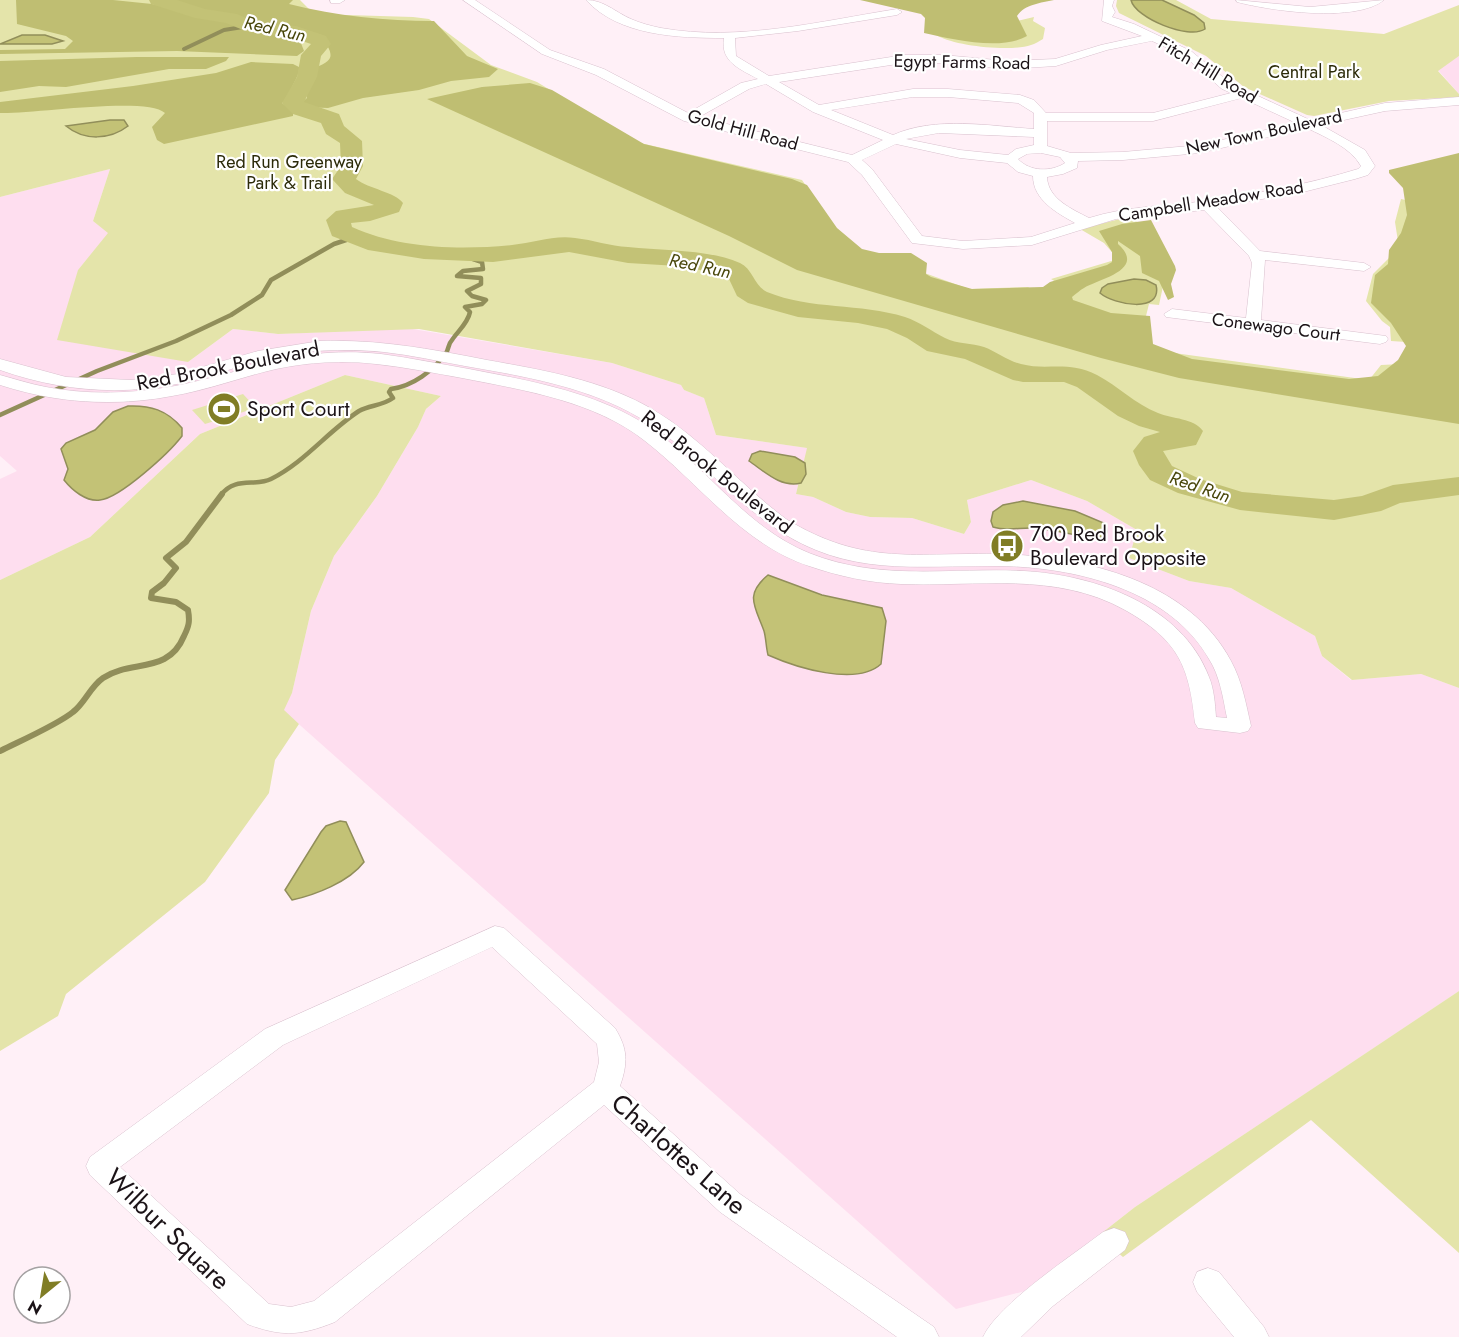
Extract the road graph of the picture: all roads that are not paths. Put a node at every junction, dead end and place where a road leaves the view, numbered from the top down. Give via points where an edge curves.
1 (468, 0) edge
2 (591, 0) edge
3 (1109, 0) edge
4 (1241, 0) edge
5 (1379, 0) edge
6 (897, 12) dead end
7 (730, 35) junction
8 (1153, 37) junction
9 (769, 80) junction
10 (1242, 94) junction
11 (1459, 101) edge
12 (818, 109) junction
13 (1459, 109) edge
14 (688, 117) junction
15 (1041, 117) junction
16 (1310, 123) junction
17 (1323, 130) junction
18 (1039, 133) junction
19 (893, 140) junction
20 (1041, 149) junction
21 (853, 159) junction
22 (1011, 159) junction
23 (1071, 161) junction
24 (1040, 173) junction
25 (1207, 205) junction
26 (1085, 222) junction
27 (1256, 255) junction
28 (1364, 267) dead end
29 (1172, 314) dead end
30 (1253, 324) junction
31 (1380, 339) dead end
32 (397, 354) junction
33 (0, 364) edge
34 (465, 367) junction
35 (0, 380) edge
36 (495, 935) joint
37 (605, 1089) junction
38 (1113, 1241) dead end
39 (1208, 1282) dead end
40 (923, 1337) edge
41 (999, 1337) edge
42 (1253, 1337) edge

1 - 14 street, Gold Hill Road via 546,52 600,72
2 - 7 street via 646,27
3 - 8 street, Fitch Hill Road via 1106,19
4 - 5 street via 1325,9
6 - 7 street
7 - 9 street via 729,55
8 - 9 street, Egypt Farms Road via 1056,62 1007,65 904,59
8 - 10 street, Fitch Hill Road via 1186,53
9 - 12 street
9 - 14 street, Egypt Farms Road via 745,86
10 - 15 street via 1153,117
10 - 16 street, Fitch Hill Road
11 - 16 street, New Town Boulevard via 1385,107
12 - 15 street via 939,92 1020,99 1037,107
12 - 19 street
13 - 17 street, New Town Boulevard via 1401,114
14 - 21 street, Gold Hill Road
15 - 18 street
16 - 17 street, Campbell Meadow Road
16 - 23 street, New Town Boulevard via 1200,149
17 - 23 street, New Town Boulevard via 1238,151 1174,161
17 - 25 street, Campbell Meadow Road via 1360,153 1368,166 1363,171 1307,187
18 - 19 street via 936,130
18 - 20 street
19 - 21 street
19 - 22 street via 950,153
20 - 22 street via 1022,151
20 - 23 street via 1058,152
21 - 26 street, Campbell Meadow Road via 917,240 963,246 1008,244 1053,235
22 - 24 street via 1018,167
23 - 24 street via 1062,171
24 - 26 street via 1039,181 1050,198
25 - 26 street, Campbell Meadow Road via 1139,211
25 - 27 street
27 - 28 street
27 - 30 street via 1259,264
29 - 30 street, Conewago Court
30 - 31 street, Conewago Court
32 - 33 street, Red Brook Boulevard via 343,345 299,348 177,379 108,386 57,383
32 - 34 street, Red Brook Boulevard
32 - 35 street, Red Brook Boulevard via 300,359 177,390 140,395 90,397 42,393
34 - 34 street, Red Brook Boulevard via 558,379 629,404 669,428 780,526 827,548 886,560 1001,560 1059,565 1118,580 1145,592 1191,623 1209,642 1228,676 1240,726 1206,723 1203,694 1192,660 1171,634 1122,601 1081,585 1053,580 1001,576 898,578 812,561 760,535 649,435 613,413 547,389
36 - 37 street, Charlottes Lane via 606,1036 614,1058
36 - 37 street, Wilbur Square via 274,1037 100,1166 258,1314 290,1323 324,1312
37 - 40 street, Charlottes Lane via 730,1203
38 - 41 street via 1042,1296
39 - 42 street

